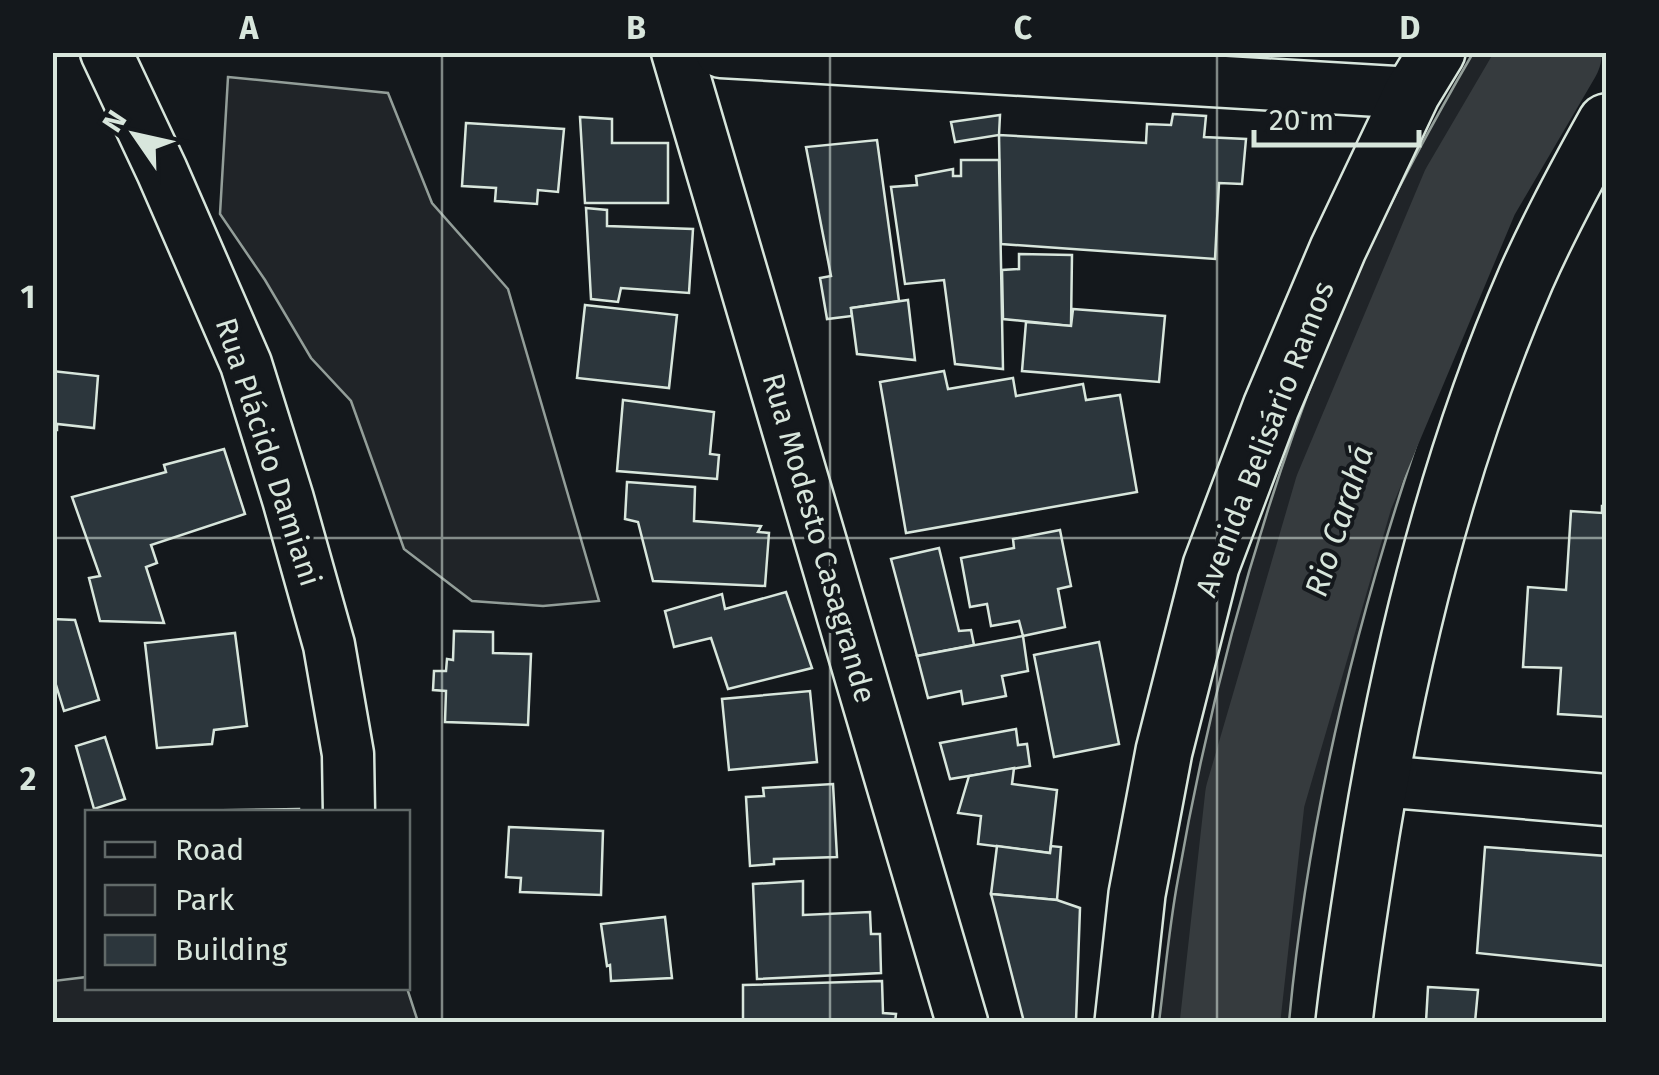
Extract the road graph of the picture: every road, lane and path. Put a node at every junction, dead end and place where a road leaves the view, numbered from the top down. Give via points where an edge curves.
1 (106, 52) edge
2 (676, 52) edge
3 (721, 52) edge
4 (1302, 70) edge
5 (1424, 73) edge
6 (1599, 151) edge
7 (1380, 781) junction
8 (1606, 800) edge
9 (348, 810) edge
10 (962, 1022) edge
11 (1124, 1022) edge
12 (1344, 1022) edge

1 - 9 street, Rua Plácido Damiani via 246,364 329,644 348,754
2 - 10 street, Rua Modesto Casagrande
3 - 4 street
4 - 5 street
5 - 11 main road, Avenida Belisário Ramos via 1323,284 1211,566 1164,751 1137,894
6 - 7 main road via 1527,276 1448,490 1408,638
7 - 8 street
7 - 12 main road

